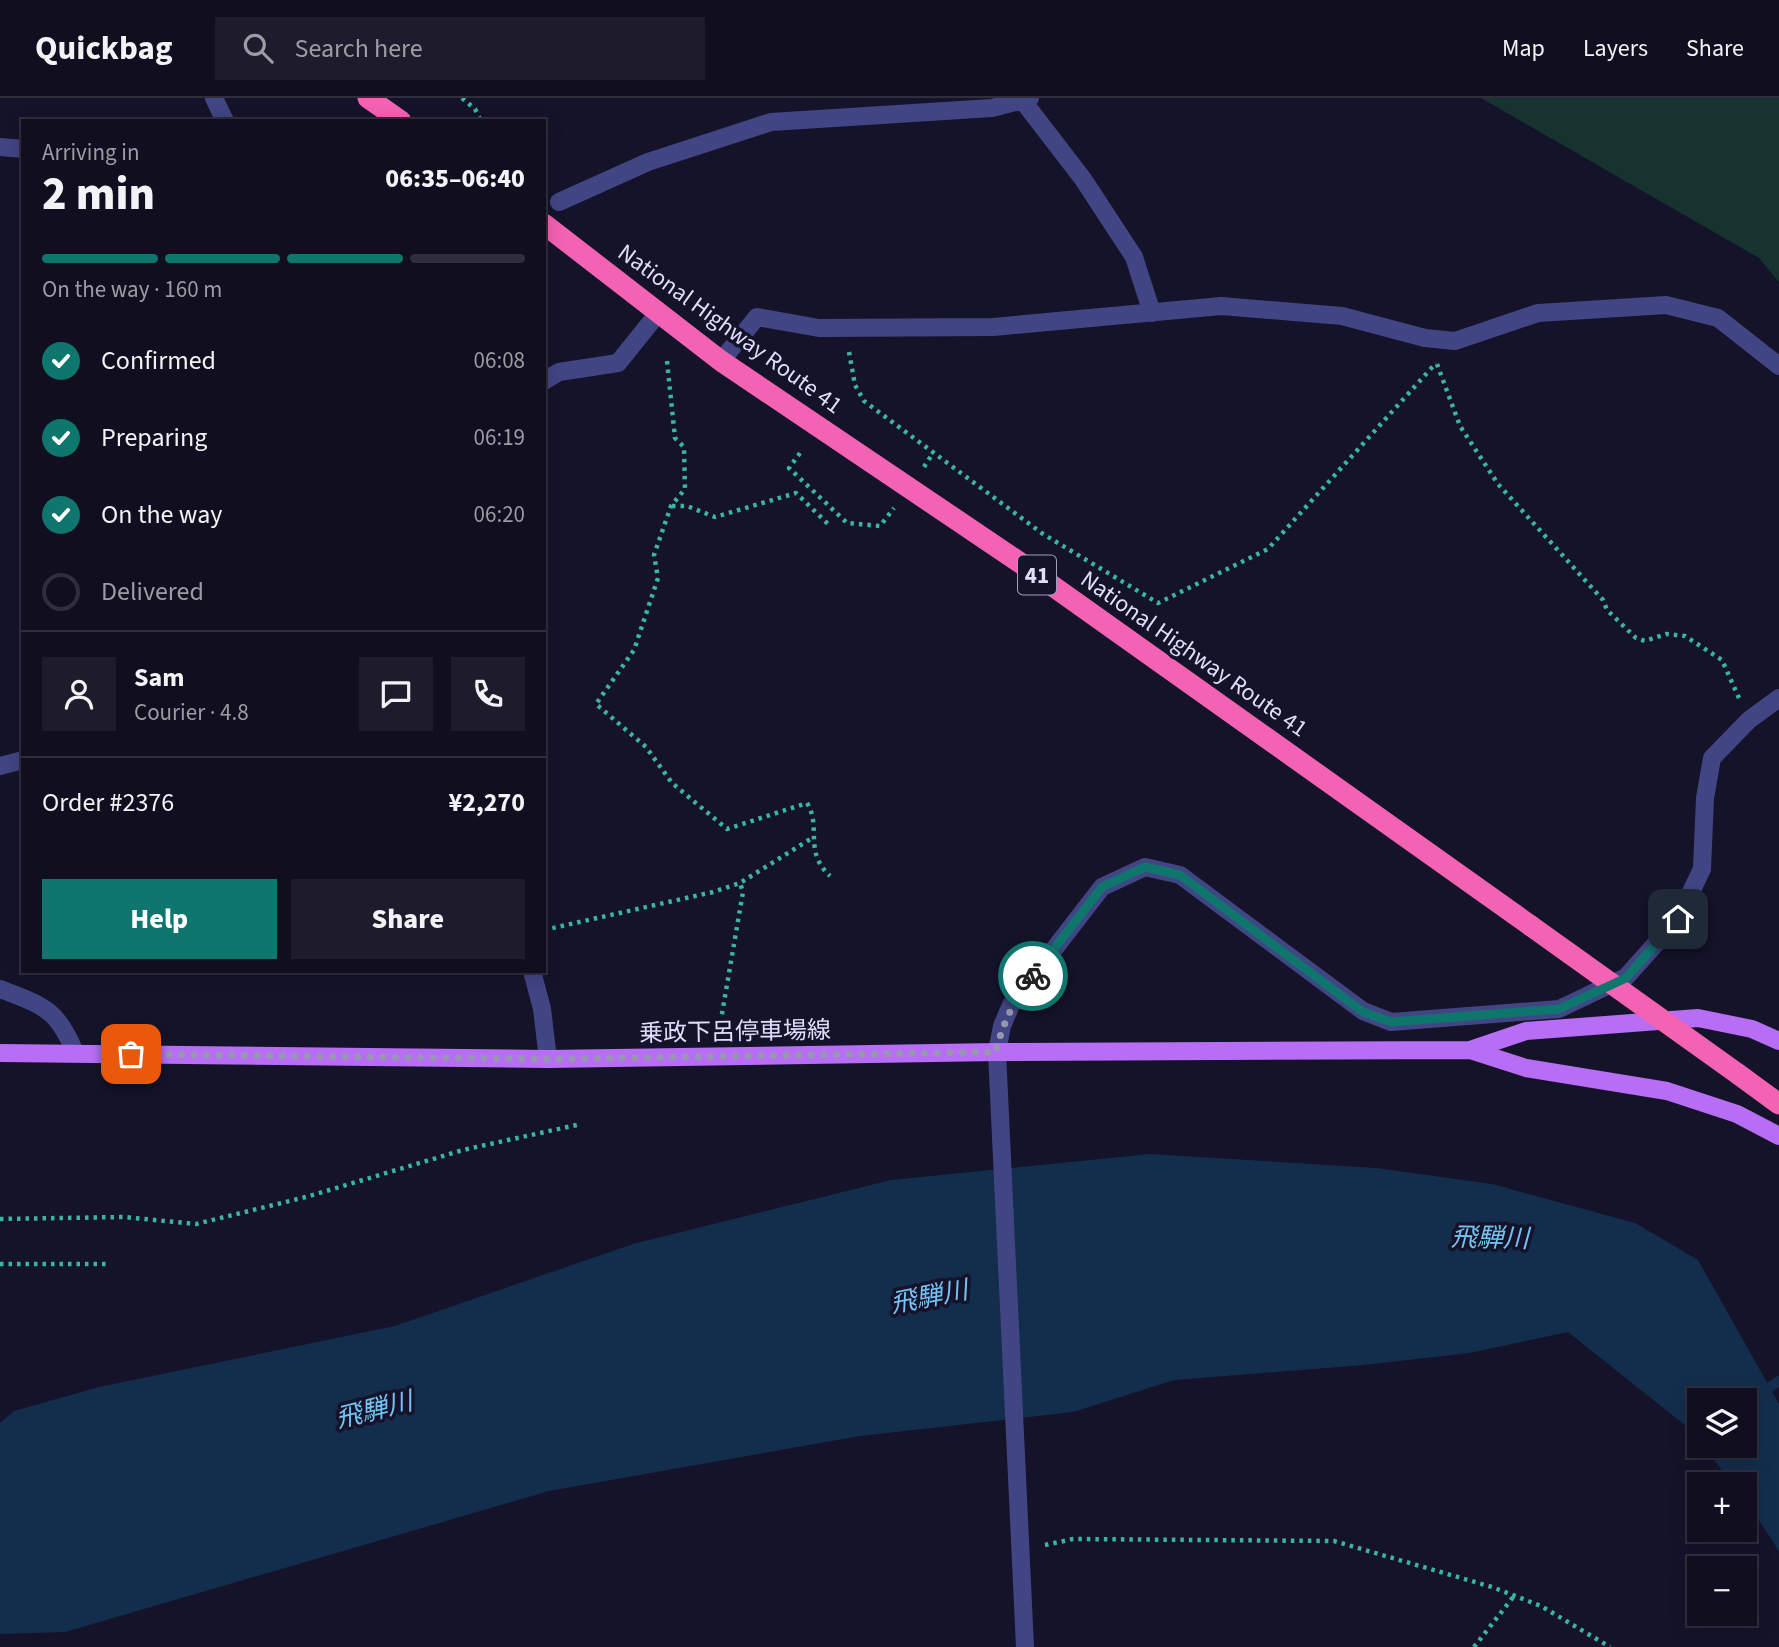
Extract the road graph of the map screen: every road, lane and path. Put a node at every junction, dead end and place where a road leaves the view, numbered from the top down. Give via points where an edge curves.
1 (214, 98) edge
2 (368, 98) edge
3 (462, 98) edge
4 (1026, 99) edge
5 (224, 119) edge
6 (398, 119) edge
7 (480, 119) edge
8 (0, 147) edge
9 (21, 149) edge
10 (559, 202) dead end
11 (546, 226) edge
12 (659, 312) junction
13 (1152, 313) junction
14 (845, 328) junction
15 (1447, 341) junction
16 (667, 361) dead end
17 (721, 361) junction
18 (1436, 363) junction
19 (1779, 366) edge
20 (546, 379) edge
21 (800, 453) dead end
22 (933, 453) junction
23 (918, 474) dead end
24 (896, 505) dead end
25 (671, 506) junction
26 (828, 524) dead end
27 (1779, 698) edge
28 (1749, 720) junction
29 (21, 761) edge
30 (0, 766) edge
31 (812, 838) junction
32 (830, 876) dead end
33 (740, 883) junction
34 (546, 930) edge
35 (533, 973) edge
36 (0, 989) edge
37 (1779, 1041) edge
38 (1470, 1051) junction
39 (996, 1052) junction
40 (0, 1053) edge
41 (75, 1053) junction
42 (720, 1056) junction
43 (548, 1059) junction
44 (1779, 1104) edge
45 (581, 1124) dead end
46 (1779, 1136) edge
47 (0, 1219) edge
48 (0, 1264) edge
49 (109, 1264) dead end
50 (1020, 1550) junction
51 (1514, 1596) junction
52 (1025, 1647) edge
53 (1474, 1647) edge
54 (1610, 1647) edge

1 - 5 street
2 - 6 highway
3 - 7 path
4 - 10 street via 992,108 771,122 648,162
4 - 13 street via 1134,257
8 - 9 street
11 - 12 highway, National Highway Route 41 / 41
12 - 17 highway, National Highway Route 41 / 41
12 - 20 street via 618,363 559,372
13 - 14 street via 993,327
13 - 15 street via 1221,306 1296,310
14 - 17 street via 757,317
14 - 22 path via 855,385 864,401
15 - 18 path
15 - 19 street via 1538,313 1666,305 1718,318
16 - 25 path via 675,438 684,447 685,489
17 - 44 highway, National Highway Route 41 / 41, bridge via 1019,562
18 - 22 path via 1268,548 1158,603 1043,534
18 - 28 path via 1460,426 1497,484 1603,600 1607,610 1636,638 1685,636 1723,660
21 - 24 path via 789,468 847,523 880,526
22 - 23 path
25 - 26 path via 687,506 715,517 796,493
25 - 31 path via 654,555 658,579 634,650 596,705 646,747 672,783 727,829 807,803 813,813
27 - 28 street
28 - 39 street via 1712,758 1702,869 1678,919 1626,978 1559,1009 1391,1022 1363,1012 1180,875 1145,867 1102,887 1011,1005
29 - 30 street
31 - 32 path via 819,866
31 - 33 path
33 - 34 path
33 - 42 path via 743,892 719,1021
35 - 43 street
36 - 41 street via 48,1010 65,1027
37 - 38 main road via 1752,1029 1698,1018 1526,1031
38 - 39 main road, 乗政下呂停車場線
38 - 46 main road via 1526,1068 1667,1091 1737,1114
39 - 42 main road, 乗政下呂停車場線
39 - 50 street
40 - 41 main road, 乗政下呂停車場線
41 - 43 main road, 乗政下呂停車場線
42 - 43 main road, 乗政下呂停車場線
45 - 47 path via 463,1150 196,1224 124,1217
48 - 49 path
50 - 51 path via 1073,1539 1334,1541
50 - 52 street
51 - 53 path
51 - 54 path via 1541,1606

